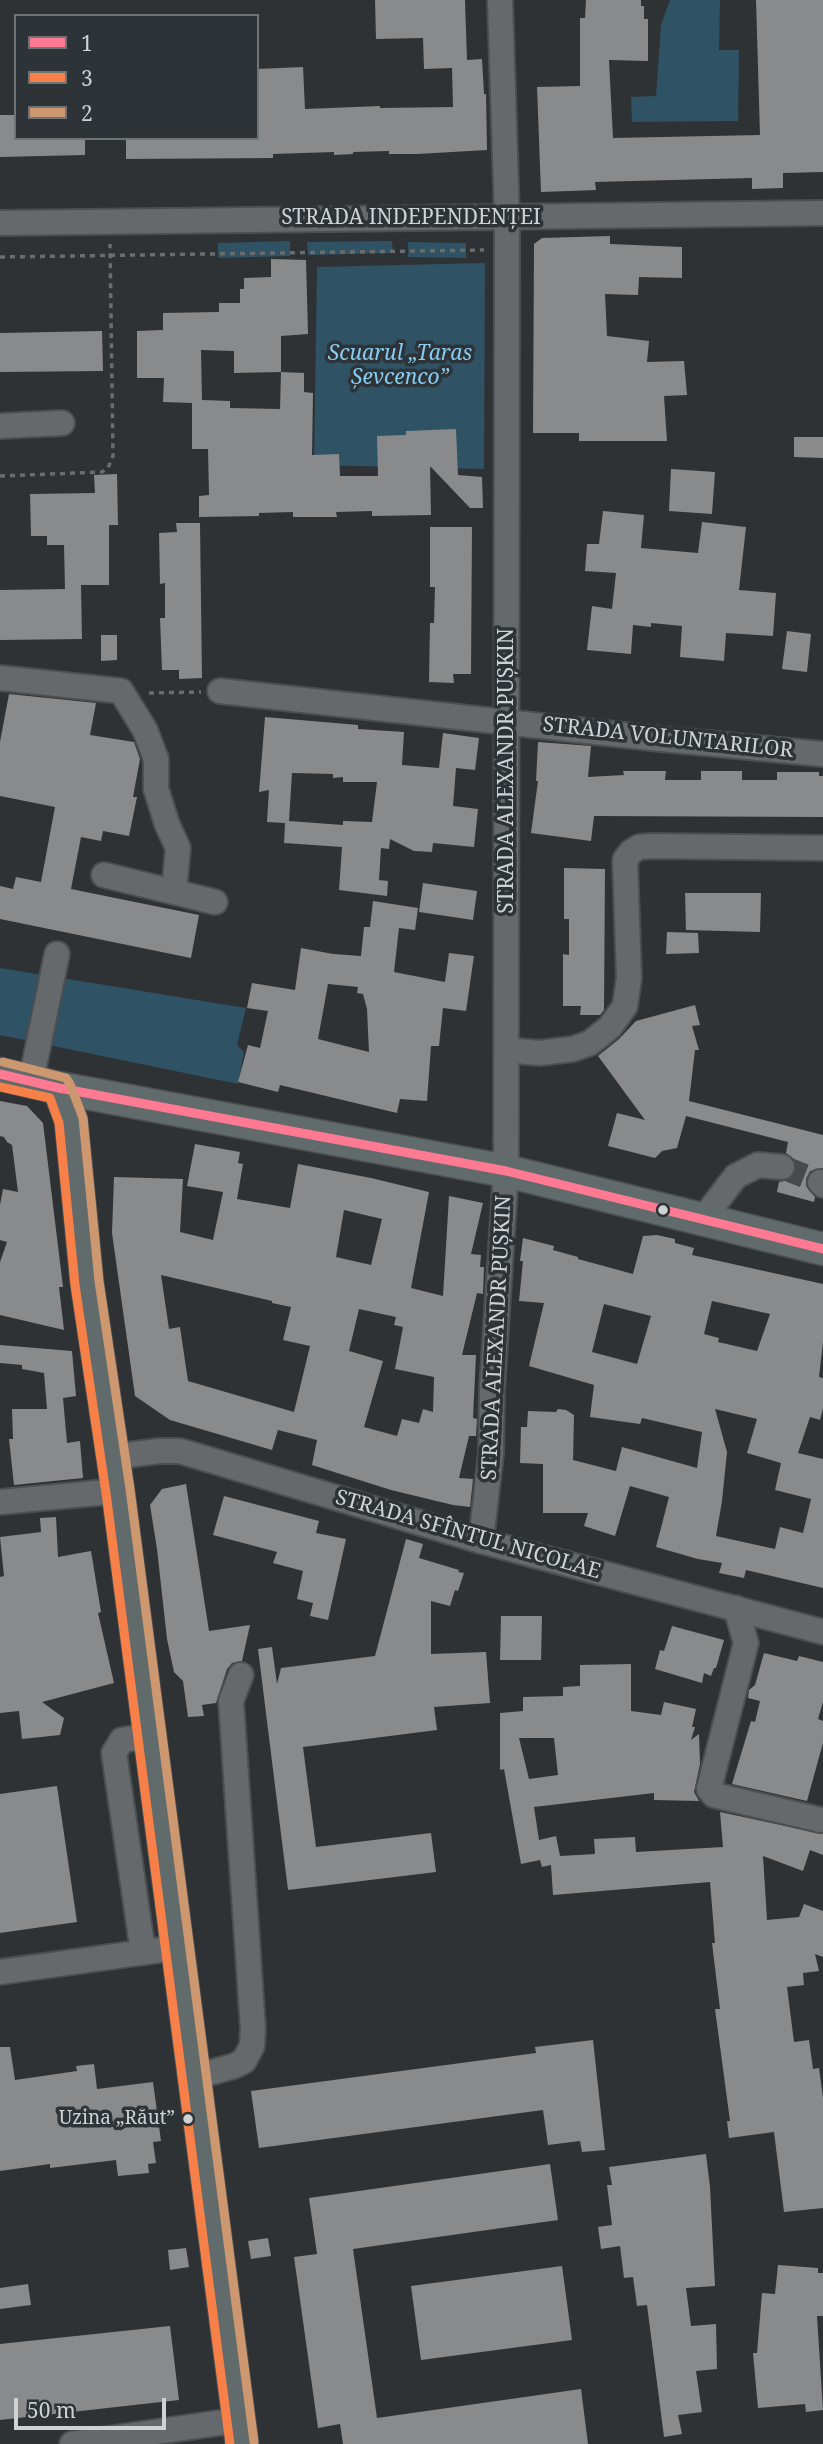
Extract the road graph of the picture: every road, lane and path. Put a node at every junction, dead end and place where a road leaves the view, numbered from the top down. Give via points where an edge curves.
1 (500, 0) edge
2 (823, 213) edge
3 (507, 217) junction
4 (110, 221) junction
5 (0, 223) edge
6 (507, 250) junction
7 (110, 255) junction
8 (0, 257) edge
9 (62, 424) dead end
10 (0, 426) edge
11 (0, 476) edge
12 (0, 677) edge
13 (121, 691) junction
14 (220, 691) joint
15 (507, 723) junction
16 (823, 754) edge
17 (823, 848) edge
18 (104, 875) dead end
19 (174, 892) junction
20 (215, 902) dead end
21 (57, 954) dead end
22 (507, 1050) junction
23 (0, 1074) edge
24 (45, 1084) junction
25 (782, 1167) tunnel mouth
26 (506, 1171) junction
27 (703, 1219) junction
28 (823, 1249) edge
29 (112, 1457) junction
30 (118, 1491) junction
31 (0, 1502) edge
32 (481, 1541) junction
33 (736, 1608) junction
34 (823, 1632) edge
35 (241, 1675) dead end
36 (150, 1736) junction
37 (821, 1820) dead end
38 (178, 1948) junction
39 (143, 1952) junction
40 (0, 1972) edge
41 (195, 2077) junction
42 (240, 2432) edge
43 (72, 2444) edge

1 - 3 street, STRADA ALEXANDR PUȘKIN
2 - 3 street, STRADA INDEPENDENȚEI
3 - 4 street, STRADA INDEPENDENȚEI
3 - 6 street, STRADA ALEXANDR PUȘKIN
4 - 5 street, STRADA INDEPENDENȚEI
4 - 7 path
6 - 7 path
6 - 15 street, STRADA ALEXANDR PUȘKIN
7 - 8 path
7 - 11 path via 113,456 108,468 102,472
9 - 10 street
12 - 13 street
13 - 14 path
13 - 19 street via 156,759 156,789 178,848
14 - 15 street, STRADA VOLUNTARILOR
15 - 16 street, STRADA VOLUNTARILOR
15 - 22 street, STRADA ALEXANDR PUȘKIN
17 - 22 street via 653,846 631,852 625,860 629,978 625,1006 610,1027 590,1043 539,1053
18 - 19 street
19 - 20 street
21 - 24 street
22 - 26 street, STRADA ALEXANDR PUȘKIN
23 - 24 main road
24 - 26 main road
24 - 29 main road via 71,1120 87,1283
25 - 27 street via 758,1165 736,1176
26 - 27 main road
26 - 32 street, STRADA ALEXANDR PUȘKIN via 491,1454
27 - 28 main road
29 - 30 main road
29 - 32 street, STRADA SFÎNTUL NICOLAE via 180,1451
30 - 31 street
30 - 36 main road
32 - 33 street, STRADA SFÎNTUL NICOLAE
33 - 34 street, STRADA SFÎNTUL NICOLAE
33 - 37 street via 746,1643 709,1789 714,1795
35 - 41 street via 231,1701 252,2046 244,2061
36 - 38 main road
36 - 39 street via 122,1740 114,1753
38 - 39 street
38 - 41 main road
39 - 40 street
41 - 42 main road
42 - 43 street

